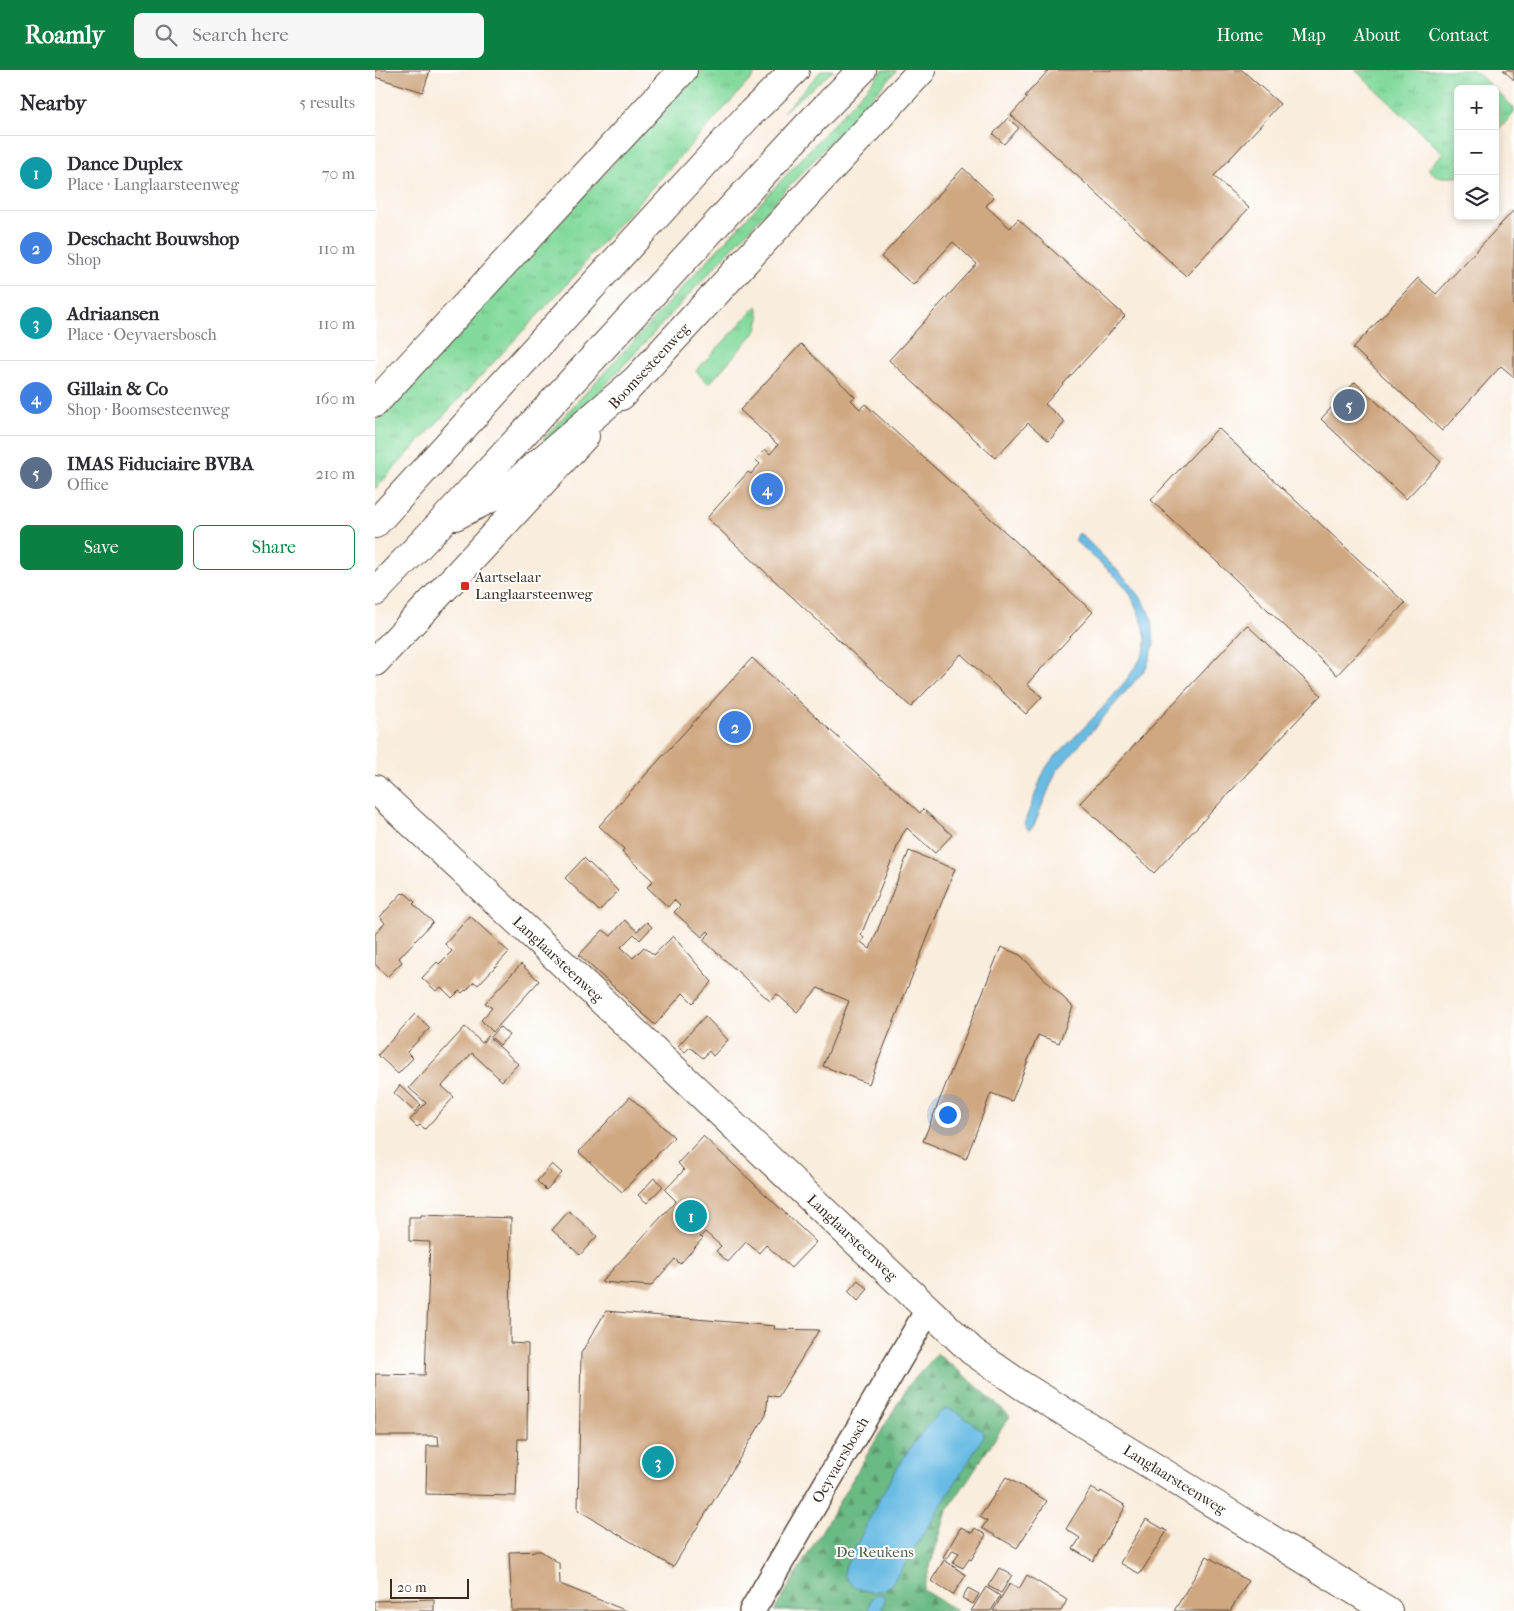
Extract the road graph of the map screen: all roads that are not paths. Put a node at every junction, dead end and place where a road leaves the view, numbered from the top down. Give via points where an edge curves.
1 (683, 70) edge
2 (795, 70) edge
3 (862, 70) edge
4 (922, 70) edge
5 (637, 379) junction
6 (375, 403) edge
7 (441, 523) junction
8 (375, 524) edge
9 (375, 592) edge
10 (375, 662) edge
11 (375, 789) edge
12 (928, 1310) junction
13 (752, 1611) edge
14 (1388, 1611) edge

1 - 6 main road
2 - 8 main road via 748,116
3 - 7 main road
4 - 5 main road, Boomsesteenweg
5 - 7 main road via 507,490
5 - 10 main road, Boomsesteenweg
7 - 9 main road
11 - 12 main road, Langlaarsteenweg
12 - 13 street, Oeyvaersbosch
12 - 14 main road, Langlaarsteenweg via 996,1369

